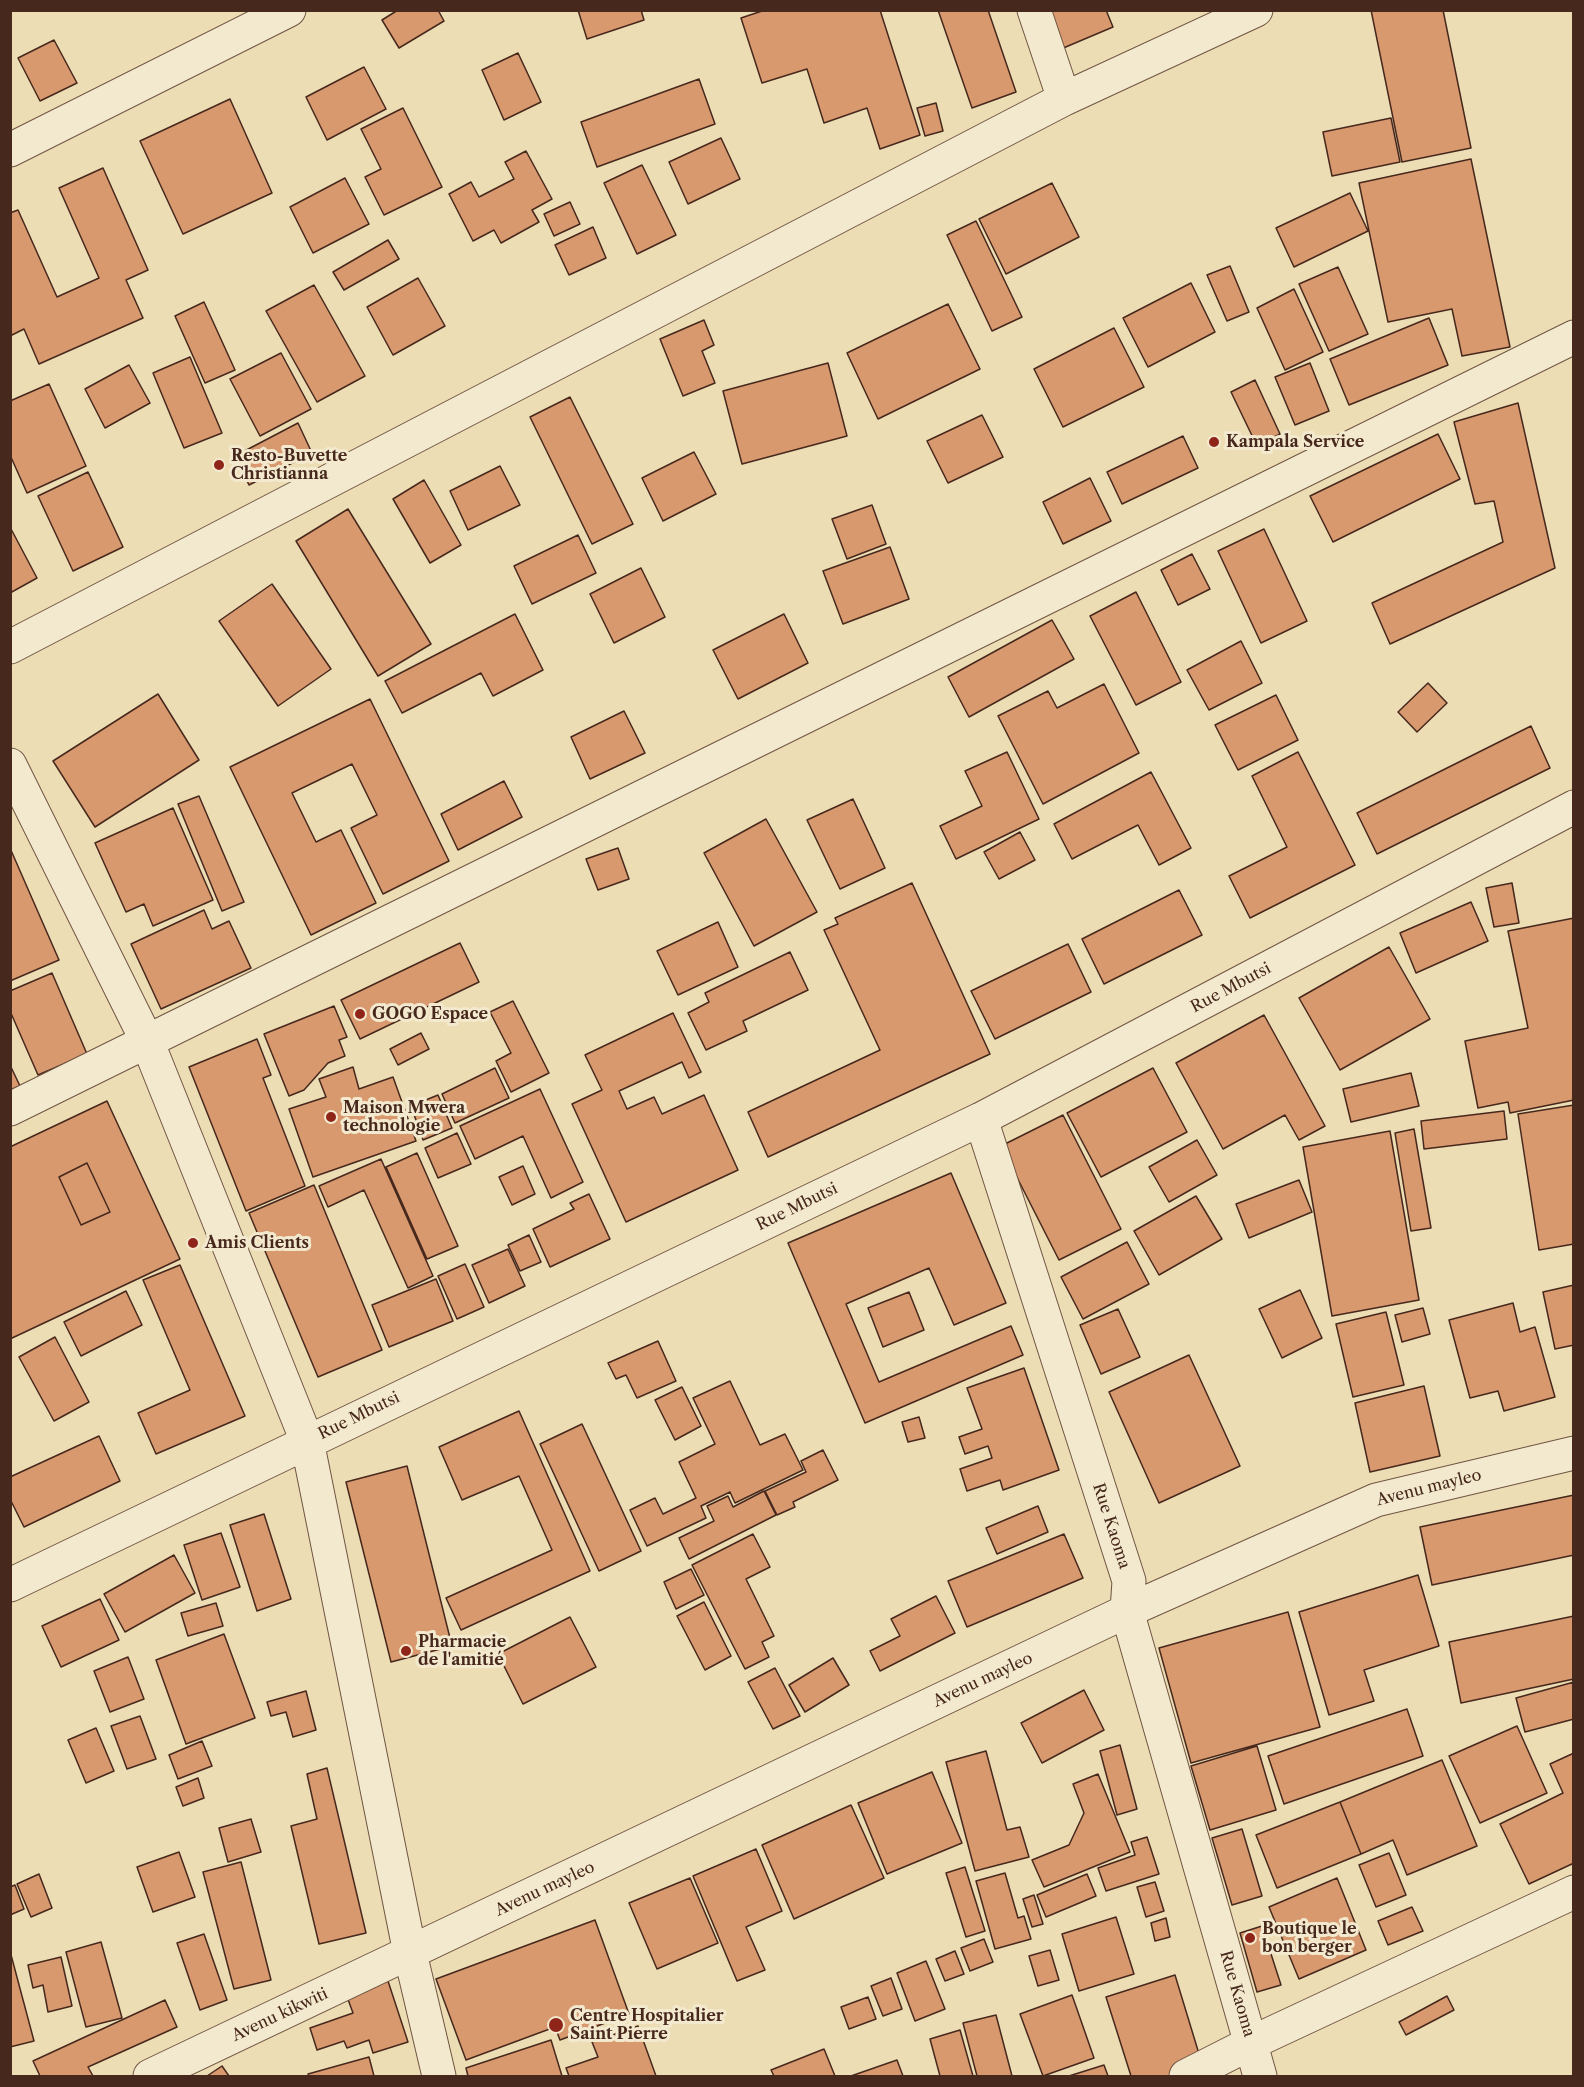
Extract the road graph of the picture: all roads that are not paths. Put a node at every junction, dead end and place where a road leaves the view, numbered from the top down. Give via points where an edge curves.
1 (289, 10) edge
2 (1034, 10) edge
3 (1256, 10) edge
4 (1064, 99) junction
5 (10, 150) edge
6 (1574, 337) edge
7 (10, 647) edge
8 (10, 765) edge
9 (1574, 807) edge
10 (147, 1041) junction
11 (10, 1109) edge
12 (981, 1119) junction
13 (307, 1441) junction
14 (1574, 1453) edge
15 (10, 1585) edge
16 (1127, 1611) junction
17 (1574, 1892) edge
18 (410, 1953) junction
19 (1251, 2043) junction
20 (150, 2076) edge
21 (439, 2076) edge
22 (1186, 2076) edge
23 (1260, 2076) edge

1 - 5 street
2 - 4 street
3 - 4 street
4 - 7 street
6 - 10 street
8 - 10 street
9 - 12 street, Rue Mbutsi
10 - 11 street
10 - 13 street
12 - 13 street, Rue Mbutsi
12 - 16 street, Rue Kaoma via 1128,1581
13 - 15 street, Rue Mbutsi
13 - 18 street
14 - 16 street, Avenu mayleo via 1376,1500
16 - 18 street, Avenu mayleo
16 - 19 street, Rue Kaoma
17 - 19 street
18 - 20 street, Avenu kikwiti
18 - 21 street
19 - 22 street
19 - 23 street, Rue Kaoma

